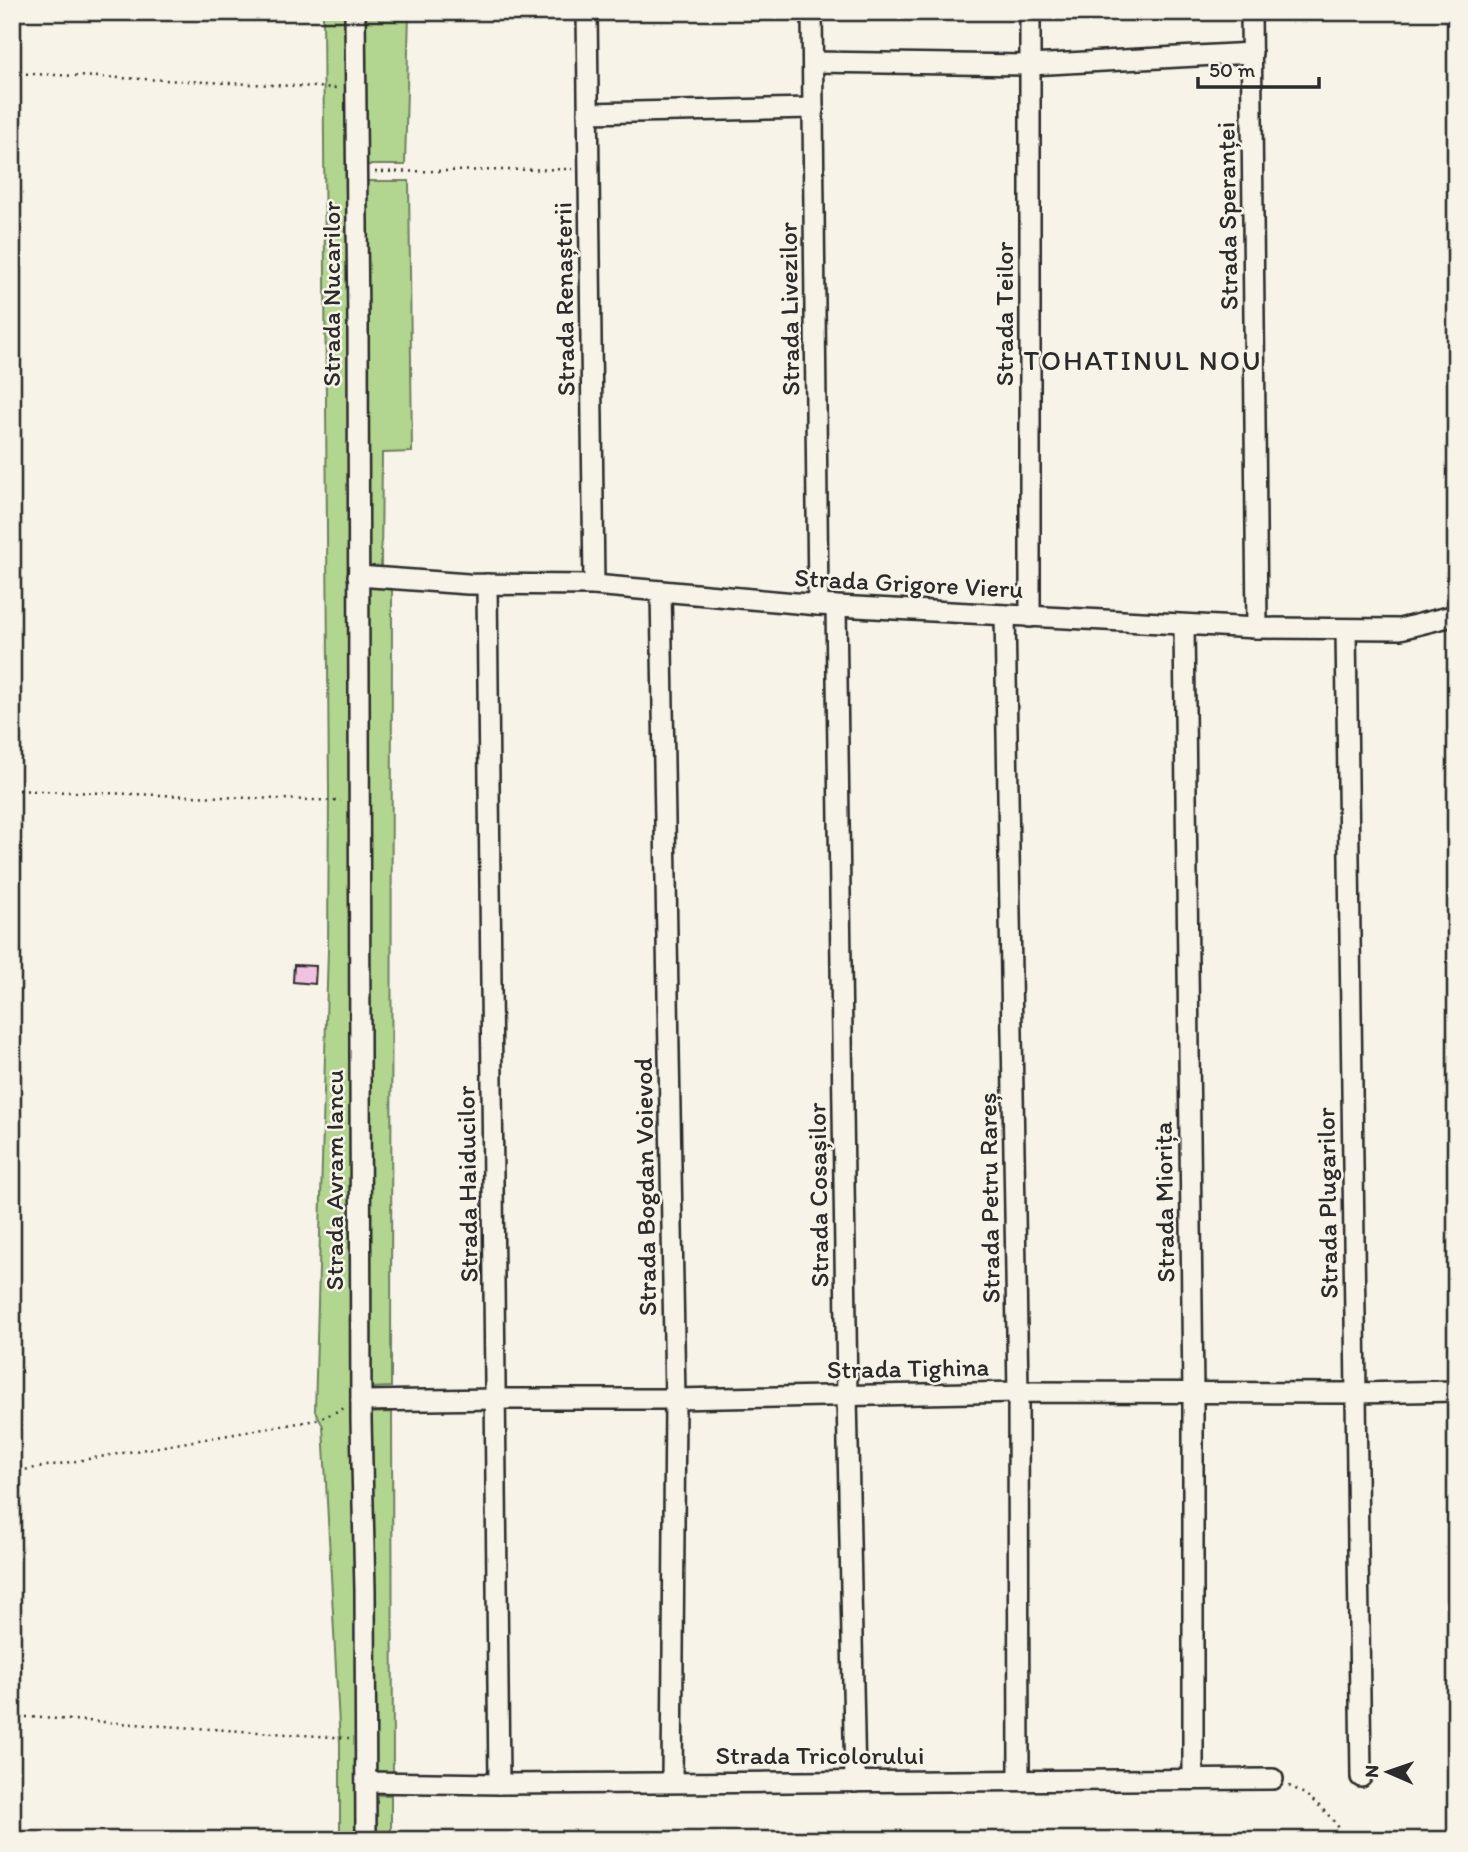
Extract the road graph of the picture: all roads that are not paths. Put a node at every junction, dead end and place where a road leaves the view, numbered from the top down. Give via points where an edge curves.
1 (355, 12) edge
2 (587, 12) edge
3 (812, 12) edge
4 (1030, 12) edge
5 (1251, 12) edge
6 (1252, 53) junction
7 (813, 62) junction
8 (1030, 65) junction
9 (813, 108) junction
10 (588, 113) junction
11 (358, 576) junction
12 (487, 584) junction
13 (594, 585) junction
14 (661, 591) junction
15 (827, 606) junction
16 (1005, 615) junction
17 (1456, 615) edge
18 (1030, 617) junction
19 (1184, 625) junction
20 (1257, 628) junction
21 (1346, 629) junction
22 (1456, 1391) edge
23 (1018, 1392) junction
24 (1193, 1393) junction
25 (1356, 1393) junction
26 (847, 1396) junction
27 (496, 1399) junction
28 (675, 1399) junction
29 (361, 1401) junction
30 (1361, 1777) dead end
31 (1193, 1779) junction
32 (1273, 1779) road end
33 (1019, 1780) junction
34 (672, 1782) junction
35 (855, 1782) junction
36 (366, 1783) junction
37 (499, 1784) junction
38 (366, 1840) edge

1 - 11 street, Strada Nucarilor
2 - 10 street, Strada Renașterii
3 - 7 street, Strada Livezilor
4 - 8 street, Strada Teilor
5 - 6 street, Strada Speranței
6 - 8 street
6 - 20 street, Strada Speranței
7 - 8 street
7 - 9 street, Strada Livezilor
8 - 18 street, Strada Teilor
9 - 10 street
9 - 15 street, Strada Livezilor
10 - 13 street, Strada Renașterii
11 - 12 street, Strada Grigore Vieru
11 - 29 street, Strada Avram Iancu
12 - 13 street, Strada Grigore Vieru
12 - 27 street, Strada Haiducilor
13 - 14 street, Strada Grigore Vieru
14 - 15 street, Strada Grigore Vieru
14 - 28 street, Strada Bogdan Voievod
15 - 16 street, Strada Grigore Vieru
15 - 26 street, Strada Cosașilor
16 - 18 street, Strada Grigore Vieru
16 - 23 street, Strada Petru Rareș
17 - 21 street, Strada Grigore Vieru via 1400,629
18 - 19 street, Strada Grigore Vieru
19 - 20 street, Strada Grigore Vieru
19 - 24 street, Strada Miorița
20 - 21 street, Strada Grigore Vieru
21 - 25 street, Strada Plugarilor
22 - 25 street, Strada Tighina
23 - 24 street, Strada Tighina
23 - 26 street, Strada Tighina
23 - 33 street, Strada Petru Rareș
24 - 25 street, Strada Tighina
24 - 31 street, Strada Miorița
25 - 30 street, Strada Plugarilor
26 - 28 street, Strada Tighina
26 - 35 street, Strada Cosașilor
27 - 28 street, Strada Tighina
27 - 29 street, Strada Tighina
27 - 37 street, Strada Haiducilor
28 - 34 street, Strada Bogdan Voievod
29 - 36 street, Strada Avram Iancu
31 - 32 street, Strada Tricolorului
31 - 33 street, Strada Tricolorului
33 - 35 street, Strada Tricolorului
34 - 35 street, Strada Tricolorului
34 - 37 street, Strada Tricolorului
36 - 37 street, Strada Tricolorului
36 - 38 street, Strada Avram Iancu

